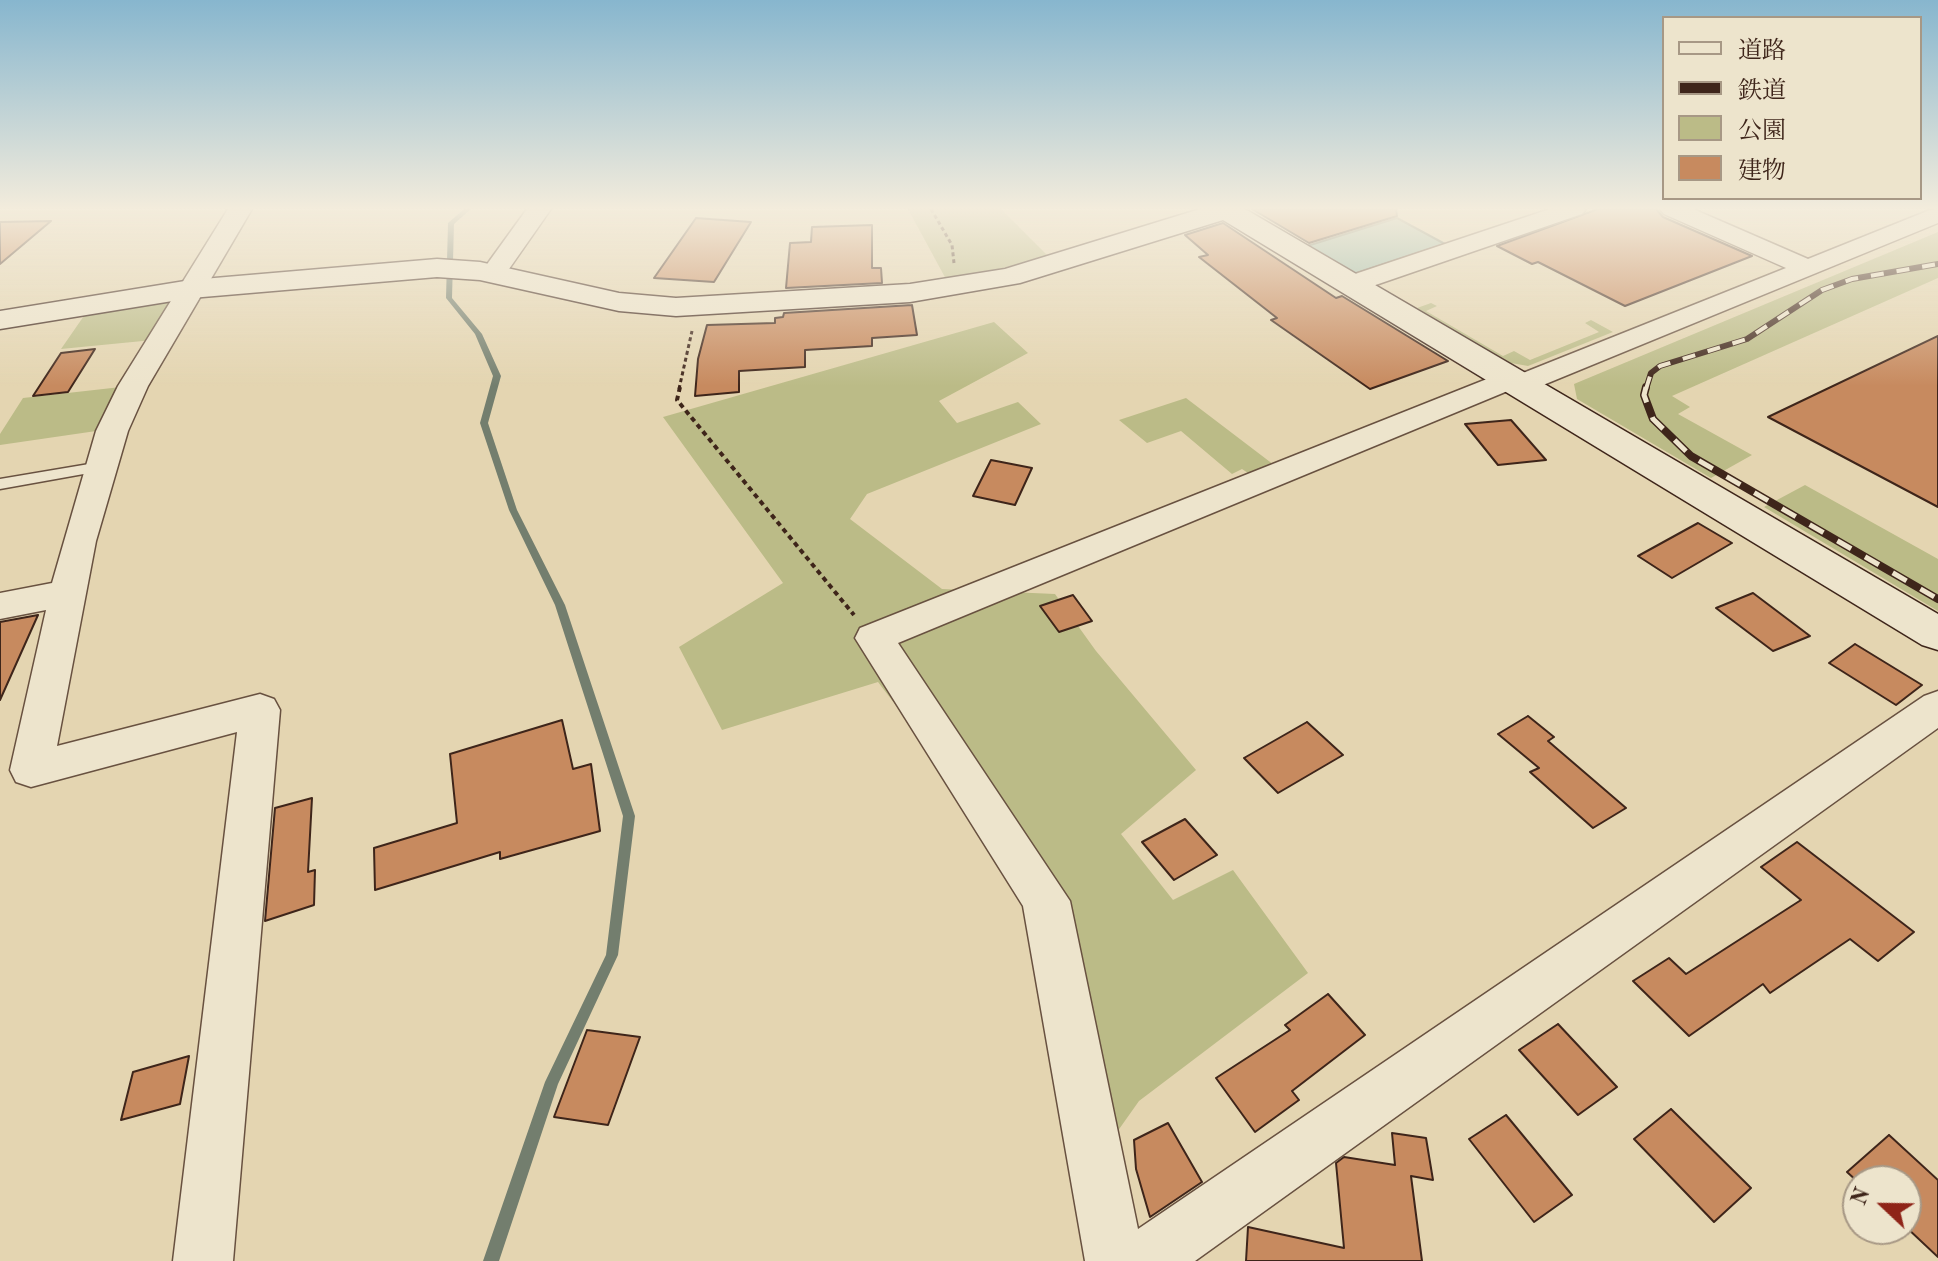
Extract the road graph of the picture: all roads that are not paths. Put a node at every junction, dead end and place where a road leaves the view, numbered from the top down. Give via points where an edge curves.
1 (204, 268) edge
2 (497, 268) edge
3 (1039, 268) edge
4 (1324, 268) edge
5 (1400, 268) edge
6 (1808, 268) edge
7 (493, 274) junction
8 (1352, 284) junction
9 (191, 289) junction
10 (0, 320) edge
11 (1516, 382) junction
12 (101, 467) junction
13 (0, 484) edge
14 (68, 593) junction
15 (0, 606) edge
16 (1938, 634) edge
17 (1938, 707) edge
18 (203, 1261) edge
19 (1115, 1261) edge
20 (1144, 1261) edge

1 - 9 street
2 - 7 street
3 - 7 street via 957,288 697,306 619,302
4 - 8 street
5 - 8 street
6 - 11 street
7 - 9 street via 437,268
8 - 11 street
9 - 10 street
9 - 12 street via 133,386
11 - 16 street
11 - 19 street via 874,638 1046,901
12 - 13 lane
12 - 14 street
14 - 15 street
14 - 18 street via 31,770 260,710
17 - 20 street

